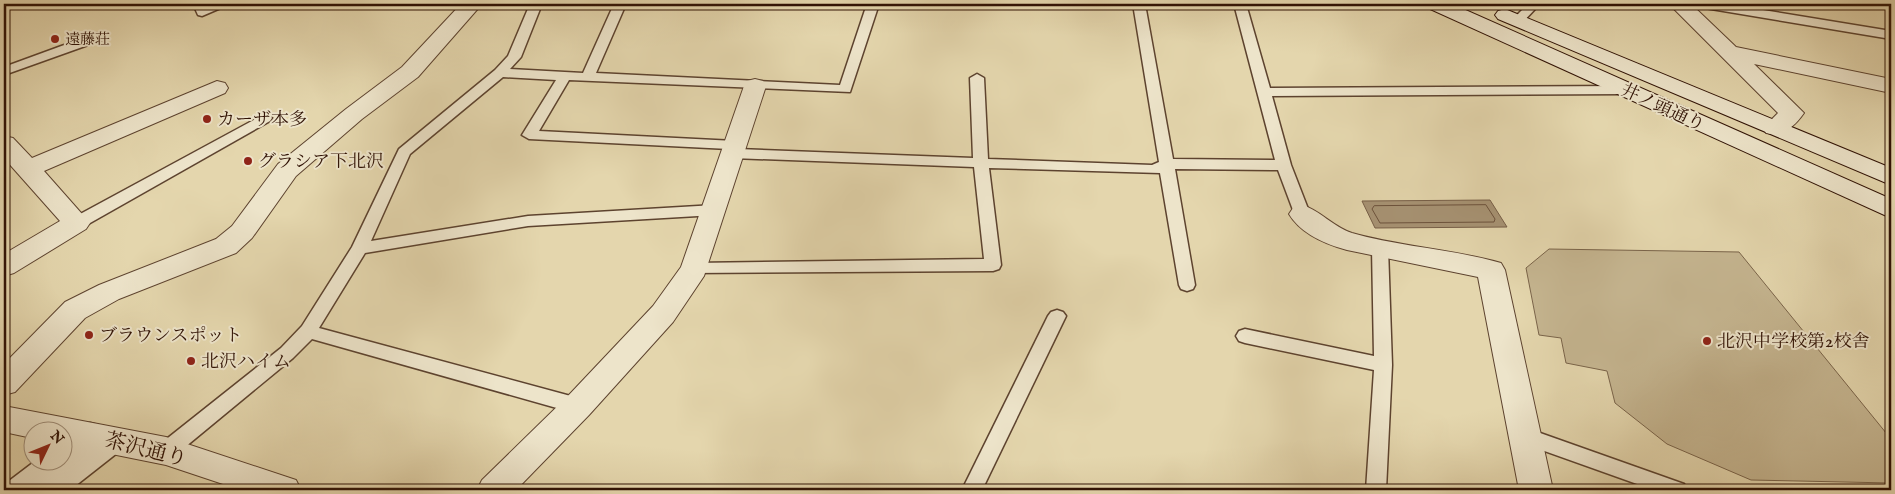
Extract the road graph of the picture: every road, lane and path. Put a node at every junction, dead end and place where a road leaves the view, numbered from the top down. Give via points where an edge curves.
1 (199, 4) edge
2 (224, 4) edge
3 (472, 4) edge
4 (536, 4) edge
5 (620, 4) edge
6 (873, 4) edge
7 (1139, 4) edge
8 (1240, 4) edge
9 (1434, 4) edge
10 (1478, 4) edge
11 (1679, 4) edge
12 (1705, 4) edge
13 (1523, 12) edge
14 (1891, 35) edge
15 (97, 37) dead end
16 (1729, 52) junction
17 (4, 71) edge
18 (500, 73) junction
19 (566, 76) junction
20 (588, 76) junction
21 (977, 78) dead end
22 (755, 86) junction
23 (1891, 86) edge
24 (217, 88) dead end
25 (1626, 90) junction
26 (1265, 92) junction
27 (265, 118) dead end
28 (1775, 128) junction
29 (4, 143) edge
30 (733, 149) junction
31 (981, 164) junction
32 (1166, 164) junction
33 (1284, 165) junction
34 (28, 169) junction
35 (1891, 177) edge
36 (1891, 209) edge
37 (716, 210) junction
38 (1302, 214) joint
39 (77, 223) junction
40 (360, 248) junction
41 (1380, 248) junction
42 (4, 266) edge
43 (694, 269) junction
44 (1187, 285) dead end
45 (1056, 316) dead end
46 (308, 331) junction
47 (1245, 336) dead end
48 (1383, 365) junction
49 (4, 383) edge
50 (578, 406) junction
51 (4, 419) edge
52 (1526, 436) junction
53 (104, 438) junction
54 (166, 451) junction
55 (72, 452) edge
56 (43, 472) edge
57 (20, 490) edge
58 (56, 490) edge
59 (284, 490) edge
60 (494, 490) edge
61 (972, 490) edge
62 (1376, 490) edge
63 (1536, 490) edge
64 (1676, 490) edge

1 - 2 lane via 202,12
3 - 49 street via 410,72 287,170 242,232 226,246 109,292 75,310
4 - 18 lane via 514,57
5 - 20 lane
6 - 22 lane via 845,89
7 - 32 lane
8 - 26 lane
9 - 25 street, 井ノ頭通り
10 - 13 street, 井ノ頭通り
11 - 16 street
12 - 14 lane
13 - 28 street, 井ノ頭通り
15 - 17 lane
16 - 23 street
16 - 28 street via 1792,113
18 - 19 lane
18 - 40 lane via 404,152
19 - 20 lane
19 - 30 lane via 529,135
20 - 22 lane
21 - 31 lane
22 - 30 street
24 - 34 street
25 - 26 lane
25 - 36 street, 井ノ頭通り
26 - 33 lane
27 - 39 lane
28 - 35 street, 井ノ頭通り
29 - 34 street
30 - 31 lane
30 - 37 street
31 - 32 lane via 1155,170
31 - 43 lane via 993,265
32 - 33 lane
32 - 44 lane
33 - 38 lane
34 - 39 street
37 - 40 lane via 528,221
37 - 43 street
38 - 41 street via 1310,224 1328,234
39 - 42 street
40 - 46 lane
41 - 48 lane
41 - 52 street via 1491,270
43 - 50 street via 664,314
45 - 61 lane
46 - 50 lane
46 - 54 lane via 287,353
47 - 48 lane
48 - 62 lane
50 - 60 street
51 - 53 street, 茶沢通り
52 - 63 street
52 - 64 lane
53 - 54 street, 茶沢通り
53 - 55 street
53 - 58 lane
54 - 59 street, 茶沢通り
56 - 57 street

